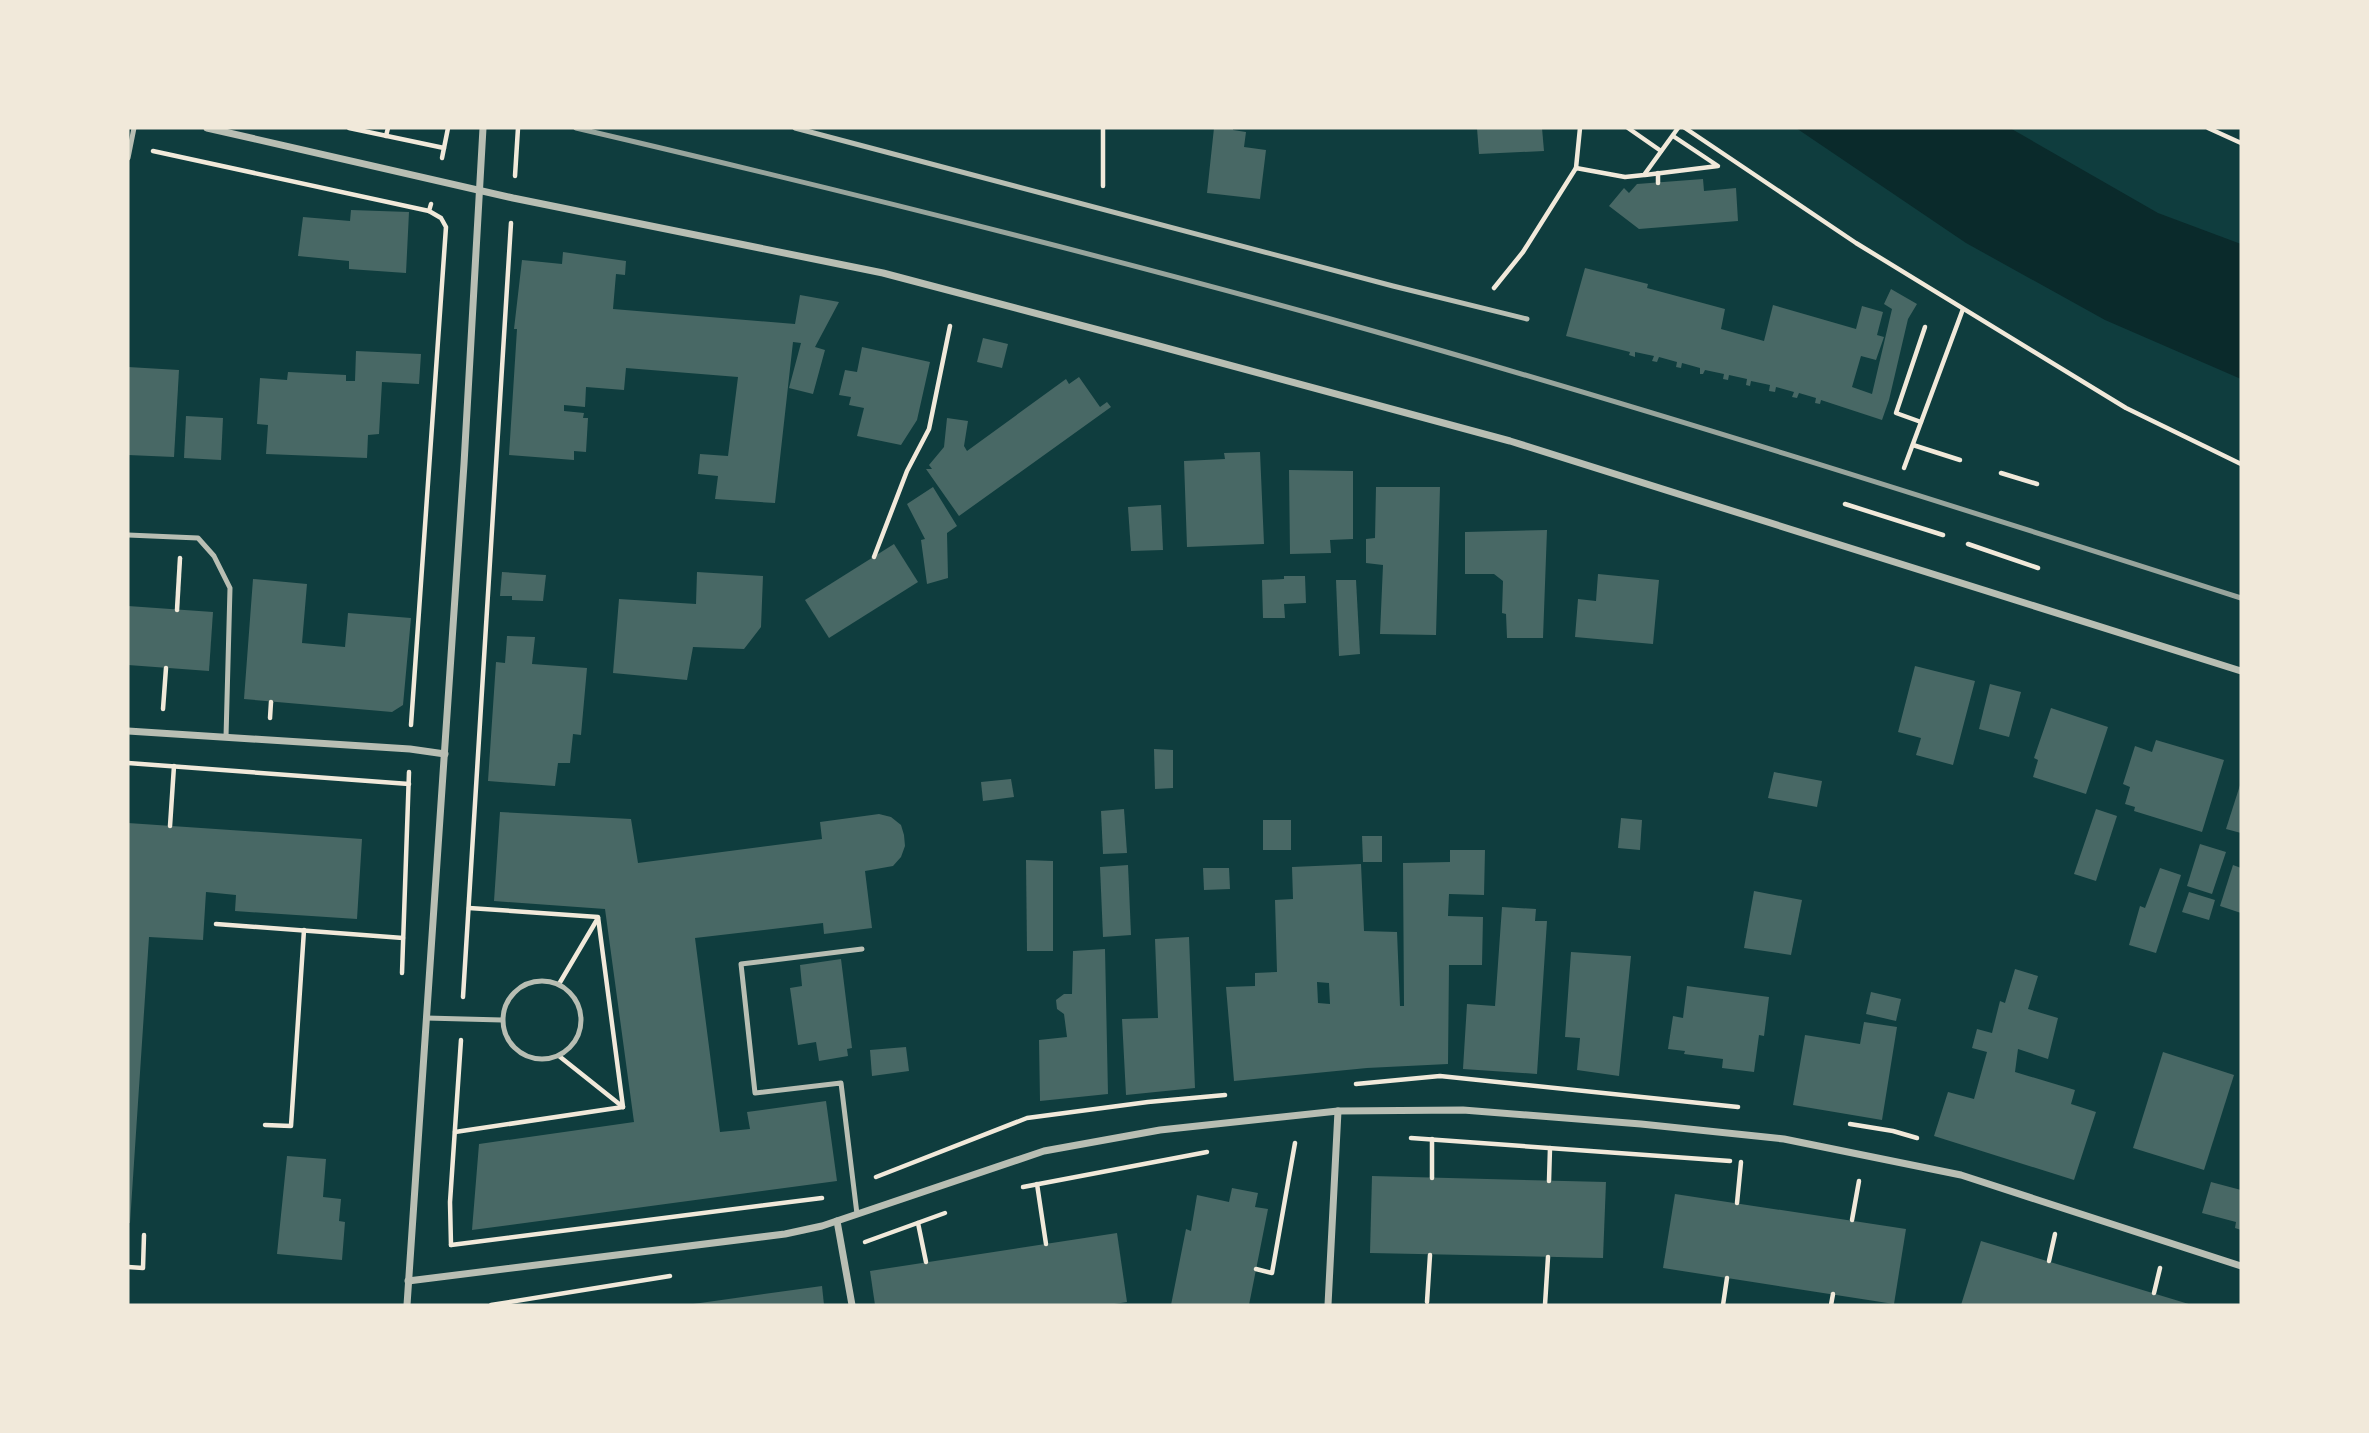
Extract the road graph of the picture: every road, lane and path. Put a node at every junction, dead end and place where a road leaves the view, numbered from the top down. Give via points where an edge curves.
1 (134, 128) edge
2 (207, 128) edge
3 (349, 128) edge
4 (388, 128) edge
5 (448, 128) edge
6 (483, 128) edge
7 (518, 128) edge
8 (795, 128) edge
9 (1103, 128) edge
10 (1580, 128) edge
11 (1628, 128) edge
12 (1678, 128) edge
13 (1685, 128) edge
14 (2208, 128) edge
15 (1673, 135) junction
16 (386, 136) junction
17 (2241, 143) edge
18 (130, 146) junction
19 (444, 148) junction
20 (1661, 151) junction
21 (128, 158) edge
22 (1576, 168) junction
23 (1658, 173) junction
24 (1644, 175) junction
25 (436, 180) junction
26 (1658, 183) dead end
27 (480, 190) junction
28 (513, 198) junction
29 (1103, 209) junction
30 (429, 211) junction
31 (1478, 307) junction
32 (1963, 309) junction
33 (1527, 319) dead end
34 (950, 326) dead end
35 (1925, 327) dead end
36 (1921, 422) junction
37 (1913, 445) junction
38 (1960, 460) dead end
39 (2241, 464) edge
40 (1904, 468) dead end
41 (2001, 473) dead end
42 (2037, 484) dead end
43 (1845, 504) dead end
44 (128, 535) edge
45 (1943, 536) dead end
46 (181, 538) junction
47 (1968, 544) dead end
48 (874, 557) dead end
49 (2038, 568) dead end
50 (177, 610) dead end
51 (166, 668) dead end
52 (2241, 671) edge
53 (271, 702) dead end
54 (163, 711) dead end
55 (270, 718) dead end
56 (128, 731) edge
57 (226, 737) junction
58 (410, 749) junction
59 (445, 754) junction
60 (128, 763) edge
61 (174, 766) junction
62 (409, 784) junction
63 (170, 826) dead end
64 (469, 908) junction
65 (598, 917) junction
66 (216, 924) dead end
67 (304, 930) junction
68 (403, 938) junction
69 (862, 949) dead end
70 (402, 977) dead end
71 (559, 984) junction
72 (426, 1018) junction
73 (462, 1019) junction
74 (502, 1020) junction
75 (559, 1056) junction
76 (623, 1107) junction
77 (1338, 1111) junction
78 (265, 1125) dead end
79 (455, 1132) junction
80 (1406, 1137) dead end
81 (1338, 1138) junction
82 (1432, 1139) junction
83 (1295, 1143) junction
84 (1282, 1144) dead end
85 (1550, 1148) junction
86 (1218, 1150) dead end
87 (1741, 1162) junction
88 (1752, 1163) dead end
89 (1432, 1178) dead end
90 (1847, 1179) dead end
91 (1549, 1181) dead end
92 (1859, 1181) junction
93 (1037, 1184) junction
94 (1872, 1184) dead end
95 (1018, 1188) dead end
96 (1737, 1203) dead end
97 (956, 1210) dead end
98 (857, 1214) junction
99 (1852, 1220) dead end
100 (836, 1221) junction
101 (918, 1223) junction
102 (2043, 1230) dead end
103 (144, 1234) dead end
104 (1046, 1244) dead end
105 (841, 1248) junction
106 (1430, 1255) dead end
107 (1548, 1257) dead end
108 (2049, 1261) dead end
109 (926, 1262) dead end
110 (2147, 1264) dead end
111 (2241, 1266) edge
112 (128, 1267) edge
113 (2160, 1268) junction
114 (1256, 1269) dead end
115 (2172, 1272) dead end
116 (680, 1274) dead end
117 (452, 1276) junction
118 (1727, 1278) dead end
119 (408, 1281) junction
120 (2154, 1293) dead end
121 (1833, 1294) dead end
122 (1427, 1302) dead end
123 (407, 1305) edge
124 (492, 1305) edge
125 (852, 1305) edge
126 (1328, 1305) edge
127 (1545, 1305) edge
128 (1723, 1305) edge
129 (1831, 1305) edge

1 - 18 lane
2 - 25 street
3 - 16 path
4 - 16 path
5 - 19 path
6 - 27 street
7 - 28 path
8 - 29 lane
9 - 29 path
10 - 22 path
11 - 20 path
12 - 15 path
13 - 32 path
14 - 17 path
15 - 20 path
15 - 23 path via 1718,166
16 - 19 path
18 - 21 lane
18 - 30 path
19 - 25 path
20 - 24 path
22 - 24 path via 1625,177
22 - 31 path via 1523,252
23 - 24 path
23 - 26 path
25 - 27 street
25 - 30 path
27 - 28 street
27 - 59 street
28 - 52 street via 883,273 1510,441
28 - 64 path
29 - 31 lane
30 - 58 path via 446,227
31 - 33 lane
32 - 36 path
32 - 39 path via 2126,408
34 - 48 path via 929,429 907,471
35 - 36 path via 1895,413
36 - 37 path
37 - 38 path
37 - 40 path
41 - 42 path
43 - 45 path
44 - 46 lane
46 - 50 path
46 - 57 lane via 198,538 214,556 230,588
47 - 49 path
51 - 54 path
53 - 55 path
56 - 57 street
57 - 58 street
58 - 59 street
58 - 62 path
59 - 72 street
60 - 61 path
61 - 62 path
61 - 63 path
62 - 68 path
64 - 65 path
64 - 73 path
65 - 71 path
65 - 76 path
66 - 67 path
67 - 68 path
67 - 78 path via 291,1126
68 - 70 path
69 - 98 lane via 741,964 755,1093 841,1083
71 - 74 lane via 546,980 520,986 510,995
71 - 75 lane via 577,1001 581,1026 577,1038
72 - 73 lane
72 - 119 street
73 - 74 lane
73 - 79 path
74 - 75 lane via 510,1045 521,1054 533,1059
75 - 76 path
76 - 79 path
77 - 81 street
77 - 98 street via 1160,1130 1044,1151
77 - 111 street via 1463,1110 1784,1139 1961,1175
79 - 117 path via 450,1202
80 - 82 path
81 - 83 path
81 - 126 street
82 - 85 path
82 - 89 path
83 - 84 path
83 - 114 path via 1272,1273
85 - 87 path
85 - 91 path
86 - 93 path
87 - 88 path
87 - 96 path
90 - 92 path
92 - 94 path
92 - 99 path
93 - 95 path
93 - 104 path
97 - 101 path
98 - 100 street
100 - 105 street
100 - 117 street via 785,1234
101 - 105 path
101 - 109 path
102 - 108 path via 2055,1234
103 - 112 path via 143,1268
105 - 125 street
106 - 122 path
107 - 127 path
110 - 113 path
113 - 115 path
113 - 120 path
116 - 124 path
117 - 119 street
118 - 128 path
119 - 123 street
121 - 129 path

